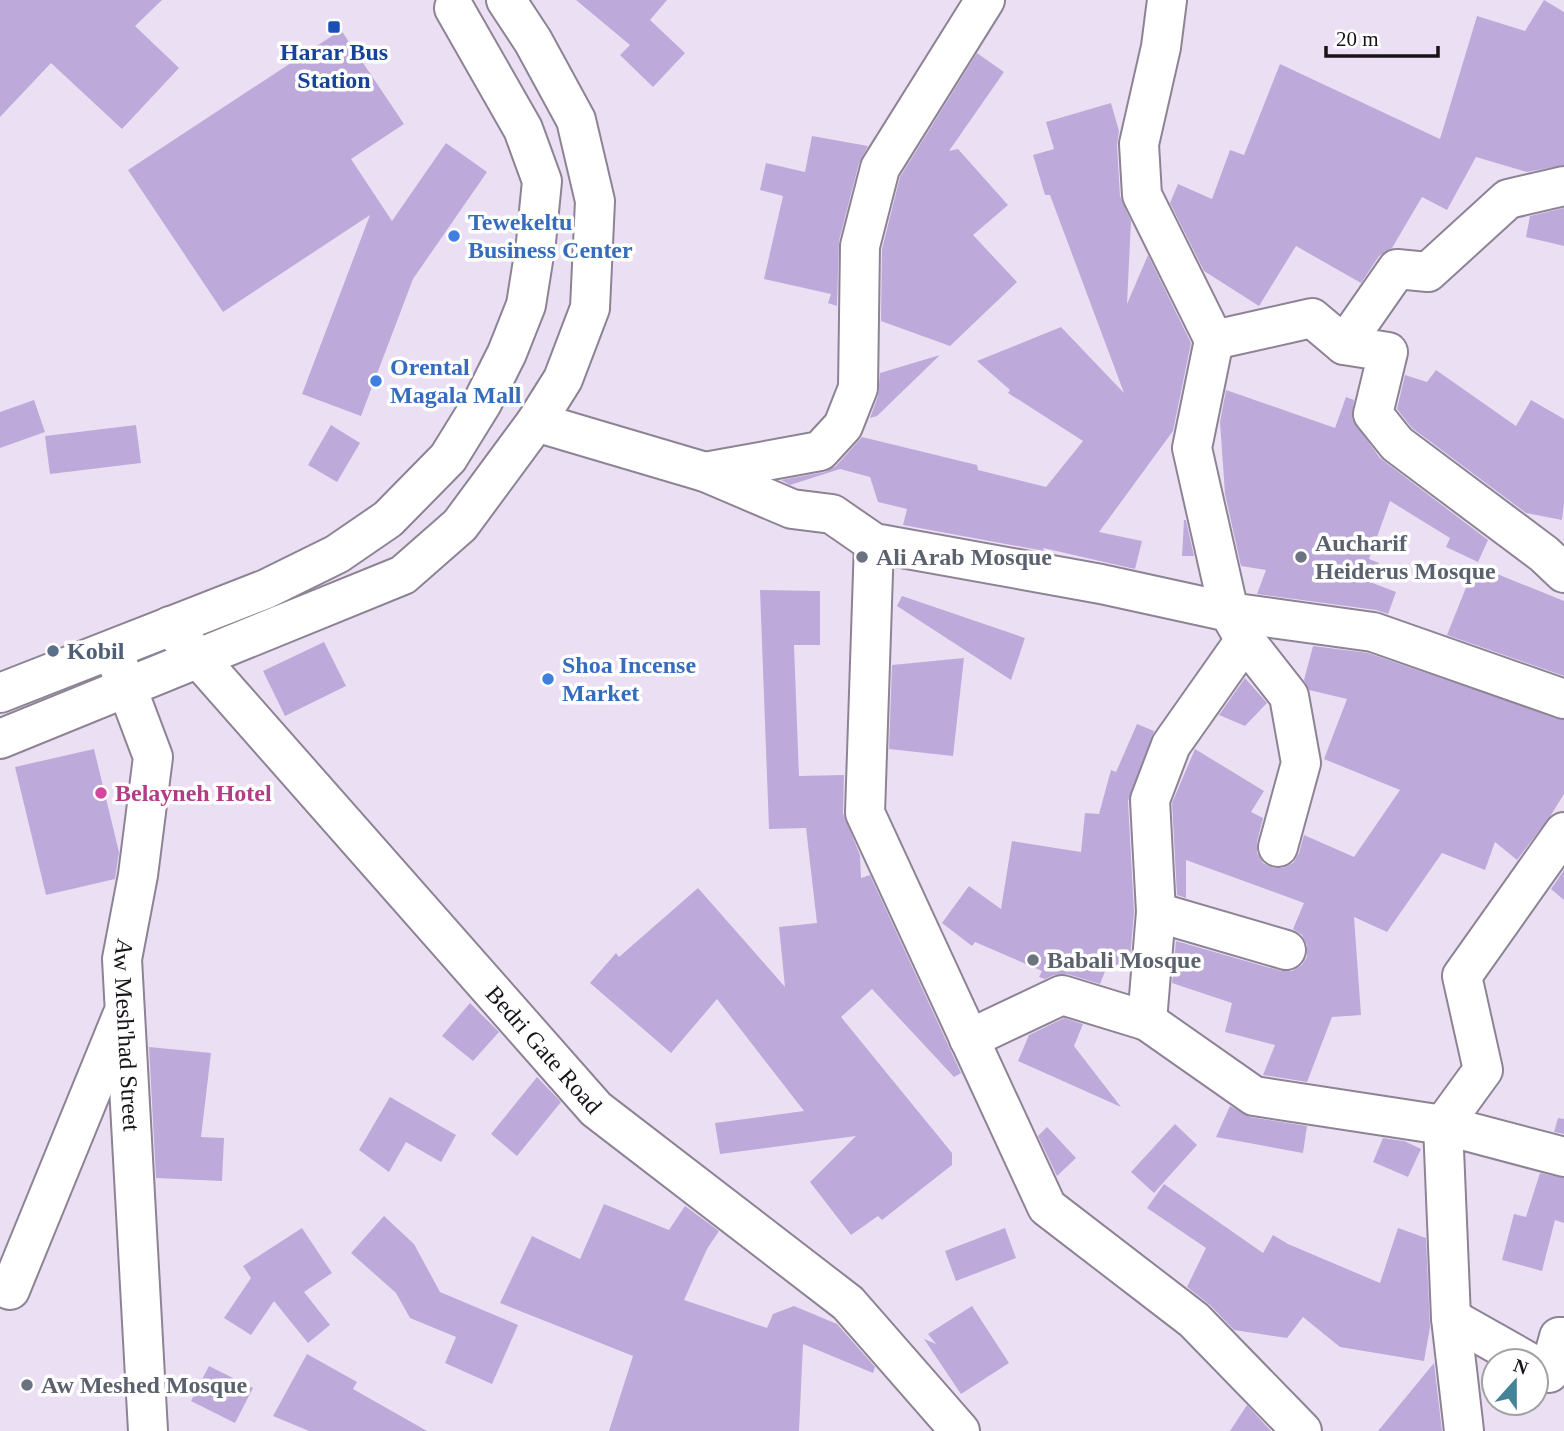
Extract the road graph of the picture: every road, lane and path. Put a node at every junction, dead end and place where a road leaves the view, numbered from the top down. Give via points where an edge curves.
1 (499, 0) edge
2 (506, 0) edge
3 (985, 0) edge
4 (1167, 0) edge
5 (449, 4) edge
6 (1564, 186) edge
7 (596, 201) junction
8 (539, 212) junction
9 (1214, 340) junction
10 (1344, 345) junction
11 (536, 422) junction
12 (705, 472) junction
13 (422, 485) junction
14 (460, 526) junction
15 (874, 543) junction
16 (1564, 573) edge
17 (170, 626) junction
18 (1237, 626) junction
19 (113, 648) junction
20 (199, 658) junction
21 (126, 687) junction
22 (1561, 691) edge
23 (0, 693) edge
24 (0, 739) edge
25 (1564, 832) edge
26 (1278, 847) dead end
27 (1156, 912) junction
28 (1286, 950) dead end
29 (126, 1007) junction
30 (1147, 1021) junction
31 (969, 1039) junction
32 (1443, 1125) junction
33 (1564, 1157) edge
34 (10, 1290) dead end
35 (1451, 1318) junction
36 (1564, 1337) edge
37 (1501, 1347) edge
38 (1550, 1358) edge
39 (148, 1431) edge
40 (960, 1431) edge
41 (1302, 1431) edge
42 (1464, 1431) edge

1 - 5 street via 476,13
2 - 7 street via 576,120
3 - 12 street via 880,168 860,246 858,388 843,426 820,451
4 - 9 street via 1139,144 1142,195
5 - 8 street via 523,129 542,181
6 - 10 street via 1508,199 1428,272 1397,269
7 - 8 street
7 - 11 street via 590,308 563,379
8 - 13 street via 526,305 507,353 448,458
9 - 10 street via 1311,318
9 - 18 street via 1192,449
10 - 16 street via 1388,352 1373,414 1397,444
11 - 12 street
11 - 14 street
12 - 15 street via 792,509 832,514
13 - 14 street
13 - 17 street via 388,519 337,554 266,589
14 - 20 street via 403,575
15 - 18 street via 1101,584
15 - 31 street via 865,813
17 - 19 street
17 - 20 street, Bedri Gate Road
18 - 22 street via 1373,632
18 - 26 street via 1289,696 1301,763
18 - 27 street via 1171,745 1150,800
19 - 21 street, Aw Mesh'had Street
19 - 23 street
20 - 21 street
20 - 40 street, Bedri Gate Road via 596,1109 848,1303
21 - 24 street
21 - 29 street, Aw Mesh'had Street via 153,757 122,959
25 - 32 street via 1462,976 1483,1070
27 - 28 street
27 - 30 street
29 - 34 street
29 - 39 street, Aw Mesh'had Street
30 - 31 street via 1062,995
30 - 32 street via 1254,1096
31 - 41 street via 1047,1207 1194,1320
32 - 33 street
32 - 35 street
35 - 37 street
35 - 42 street
36 - 38 street via 1559,1336

